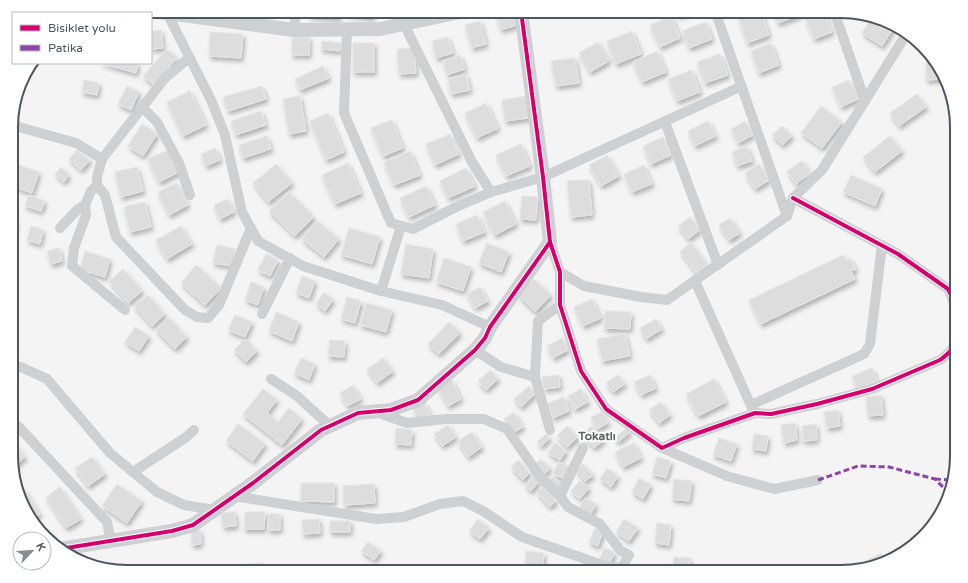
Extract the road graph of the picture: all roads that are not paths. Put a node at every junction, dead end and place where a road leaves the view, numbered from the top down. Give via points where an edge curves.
1 (169, 18) edge
2 (209, 18) edge
3 (295, 18) edge
4 (430, 18) edge
5 (522, 18) edge
6 (718, 18) edge
7 (836, 18) edge
8 (404, 24) junction
9 (347, 29) junction
10 (294, 30) junction
11 (904, 39) edge
12 (189, 58) junction
13 (742, 86) junction
14 (865, 101) junction
15 (142, 107) junction
16 (665, 122) junction
17 (18, 128) edge
18 (102, 159) junction
19 (543, 177) junction
20 (97, 185) junction
21 (491, 192) junction
22 (190, 195) dead end
23 (793, 198) junction
24 (85, 205) junction
25 (787, 216) junction
26 (402, 226) junction
27 (60, 228) dead end
28 (251, 228) junction
29 (550, 242) junction
30 (882, 245) junction
31 (290, 258) junction
32 (718, 265) junction
33 (560, 272) junction
34 (695, 281) junction
35 (381, 291) junction
36 (950, 292) edge
37 (560, 305) junction
38 (125, 310) dead end
39 (262, 314) dead end
40 (490, 327) junction
41 (475, 350) junction
42 (950, 351) edge
43 (18, 367) edge
44 (535, 377) junction
45 (271, 379) dead end
46 (753, 409) junction
47 (373, 411) junction
48 (18, 426) edge
49 (330, 426) junction
50 (194, 430) dead end
51 (550, 430) dead end
52 (583, 448) dead end
53 (662, 448) junction
54 (133, 472) junction
55 (818, 480) dead end
56 (234, 496) junction
57 (560, 496) junction
58 (215, 510) junction
59 (110, 542) junction
60 (70, 548) edge
61 (602, 565) edge
62 (624, 565) edge

1 - 12 street
2 - 10 street
3 - 10 street
4 - 8 street
5 - 19 street
6 - 13 street
7 - 14 street
8 - 9 street via 380,29
8 - 21 street via 472,162
9 - 10 street
9 - 26 street via 344,113 391,223
11 - 14 street
12 - 15 street via 165,78
12 - 28 street via 211,100 225,135 242,212
13 - 16 street
13 - 25 street
14 - 23 street via 822,170
15 - 18 street
15 - 22 street via 157,122 179,163
16 - 19 street
16 - 32 street
17 - 18 street via 76,143
18 - 20 street
19 - 21 street
19 - 29 street
20 - 24 street via 91,191
20 - 28 street via 105,195 116,237 185,310 198,317 208,318 219,305
21 - 26 street via 456,206 413,229
23 - 25 street
23 - 30 street
24 - 27 street
24 - 38 street via 86,215 74,248 72,266
25 - 32 street
26 - 35 street
28 - 31 street via 258,240
29 - 33 street
29 - 40 street
30 - 36 street
30 - 46 street via 870,344 864,354
31 - 35 street via 303,266
31 - 39 street
32 - 34 street
33 - 34 street via 584,286 667,300
33 - 37 street
34 - 46 street
35 - 40 street via 442,305
37 - 44 street via 538,321
37 - 53 street via 581,371 606,409
40 - 41 street
41 - 44 street via 501,367
41 - 47 street via 418,400 391,410
42 - 46 street via 940,360 872,389 772,414
43 - 54 street via 47,379 110,453
44 - 51 street
45 - 49 street via 297,396
46 - 53 street
47 - 49 street via 358,413
47 - 57 street via 407,422 484,419 507,429 541,478
48 - 59 street via 107,522
49 - 56 street via 321,430
50 - 54 street
52 - 57 street
53 - 55 street via 727,476 774,489
54 - 58 street via 157,492 184,504
56 - 58 street
56 - 61 street via 376,519 404,516 440,504 462,501 483,511 522,537
57 - 62 street via 568,506 600,524 621,551 629,555
58 - 59 street via 193,525
59 - 60 street

